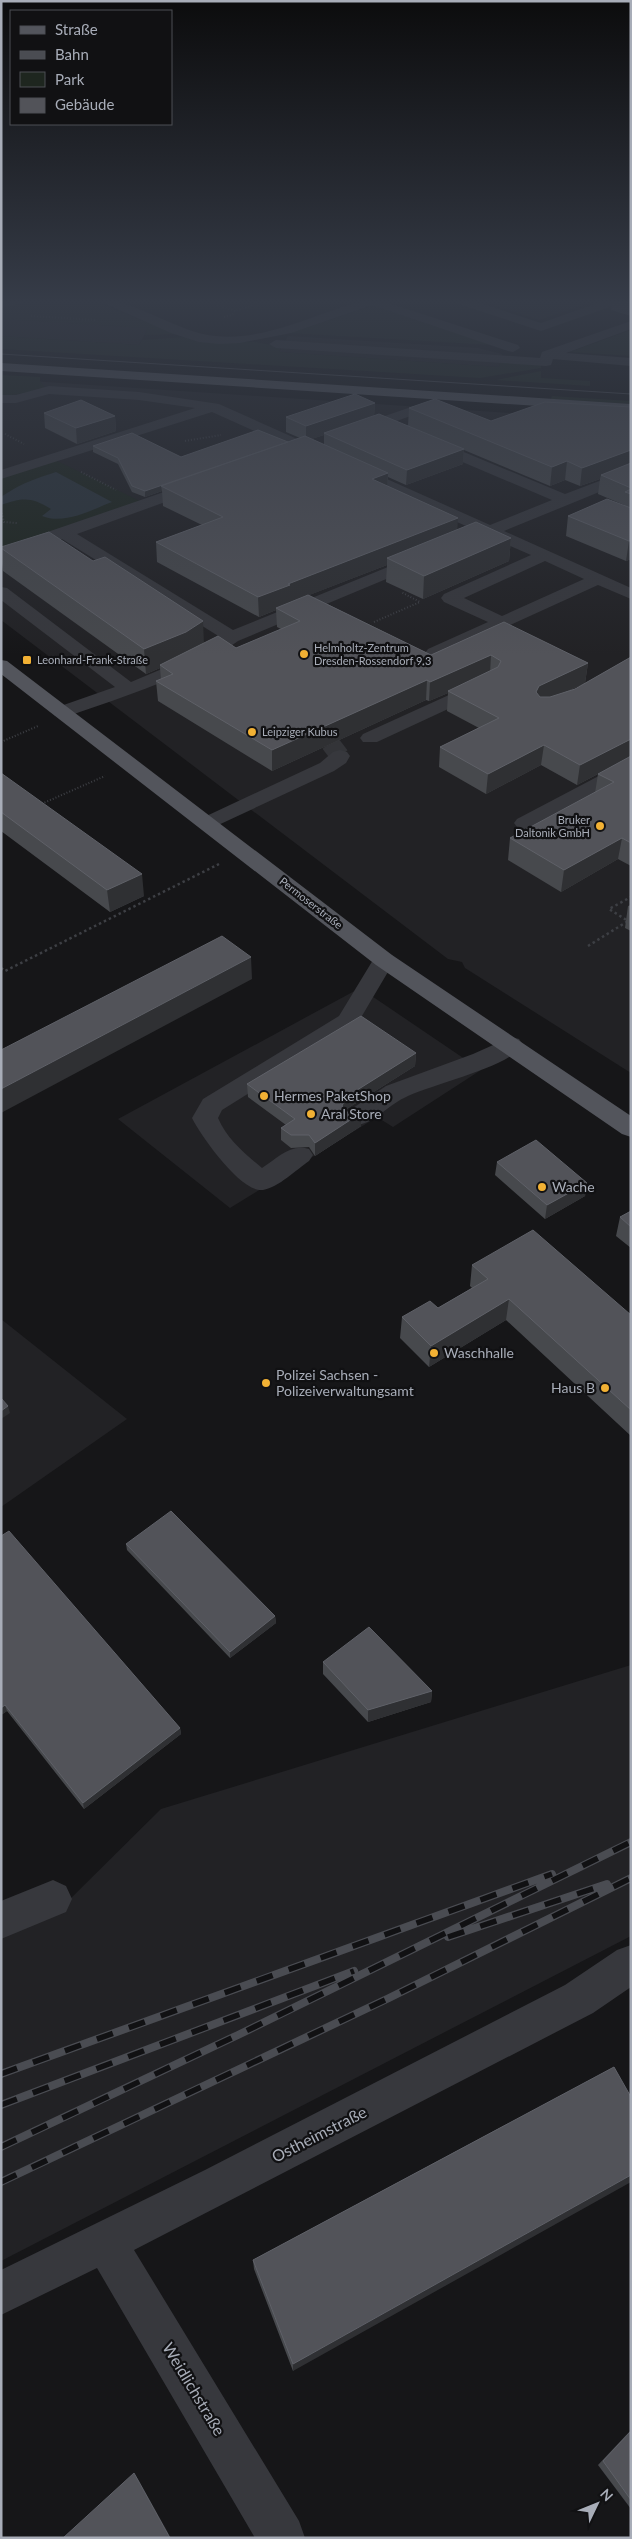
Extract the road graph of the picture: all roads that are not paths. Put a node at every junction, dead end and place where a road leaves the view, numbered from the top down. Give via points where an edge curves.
1 (176, 418) edge
2 (242, 418) edge
3 (390, 418) edge
4 (380, 422) junction
5 (399, 430) edge
6 (344, 435) edge
7 (417, 438) edge
8 (325, 442) edge
9 (307, 448) junction
10 (289, 454) edge
11 (631, 473) edge
12 (1, 475) edge
13 (208, 482) edge
14 (568, 499) junction
15 (588, 504) dead end
16 (490, 531) junction
17 (64, 534) junction
18 (464, 542) edge
19 (1, 553) edge
20 (436, 553) edge
21 (545, 555) junction
22 (598, 579) junction
23 (1, 592) edge
24 (631, 594) edge
25 (502, 622) junction
26 (232, 637) junction
27 (434, 653) edge
28 (1, 665) edge
29 (489, 682) edge
30 (128, 688) junction
31 (62, 712) junction
32 (370, 738) dead end
33 (340, 756) dead end
34 (631, 765) edge
35 (206, 823) junction
36 (524, 823) dead end
37 (384, 960) junction
38 (511, 1045) junction
39 (356, 1118) edge
40 (631, 1128) edge
41 (300, 1155) dead end
42 (53, 1899) dead end
43 (1, 1920) edge
44 (631, 1964) edge
45 (105, 2241) junction
46 (1, 2293) edge
47 (282, 2538) edge

1 - 12 street
2 - 9 street
3 - 4 street
4 - 5 street
4 - 6 street
7 - 14 street
8 - 9 street
9 - 10 street
9 - 16 street
11 - 14 street
13 - 17 street
14 - 15 street
14 - 16 street
16 - 18 street
16 - 21 street
17 - 19 street
17 - 26 street
20 - 26 street
21 - 22 street
21 - 25 street via 450,598
22 - 24 street
22 - 25 street
23 - 30 street
25 - 27 street
26 - 30 street via 202,659
28 - 31 main road, Permoserstraße
29 - 32 street
30 - 31 street
31 - 35 main road, Permoserstraße
33 - 35 street via 327,767
34 - 36 street
35 - 37 main road, Permoserstraße
37 - 38 main road, Permoserstraße
37 - 41 street via 348,1021 325,1044 212,1105 205,1118 211,1133 227,1153 260,1181
38 - 39 street via 482,1060 390,1089
38 - 40 main road, Permoserstraße
42 - 43 street
44 - 45 street, Ostheimstraße via 570,2004
45 - 46 street, Ostheimstraße
45 - 47 street, Weidlichstraße

